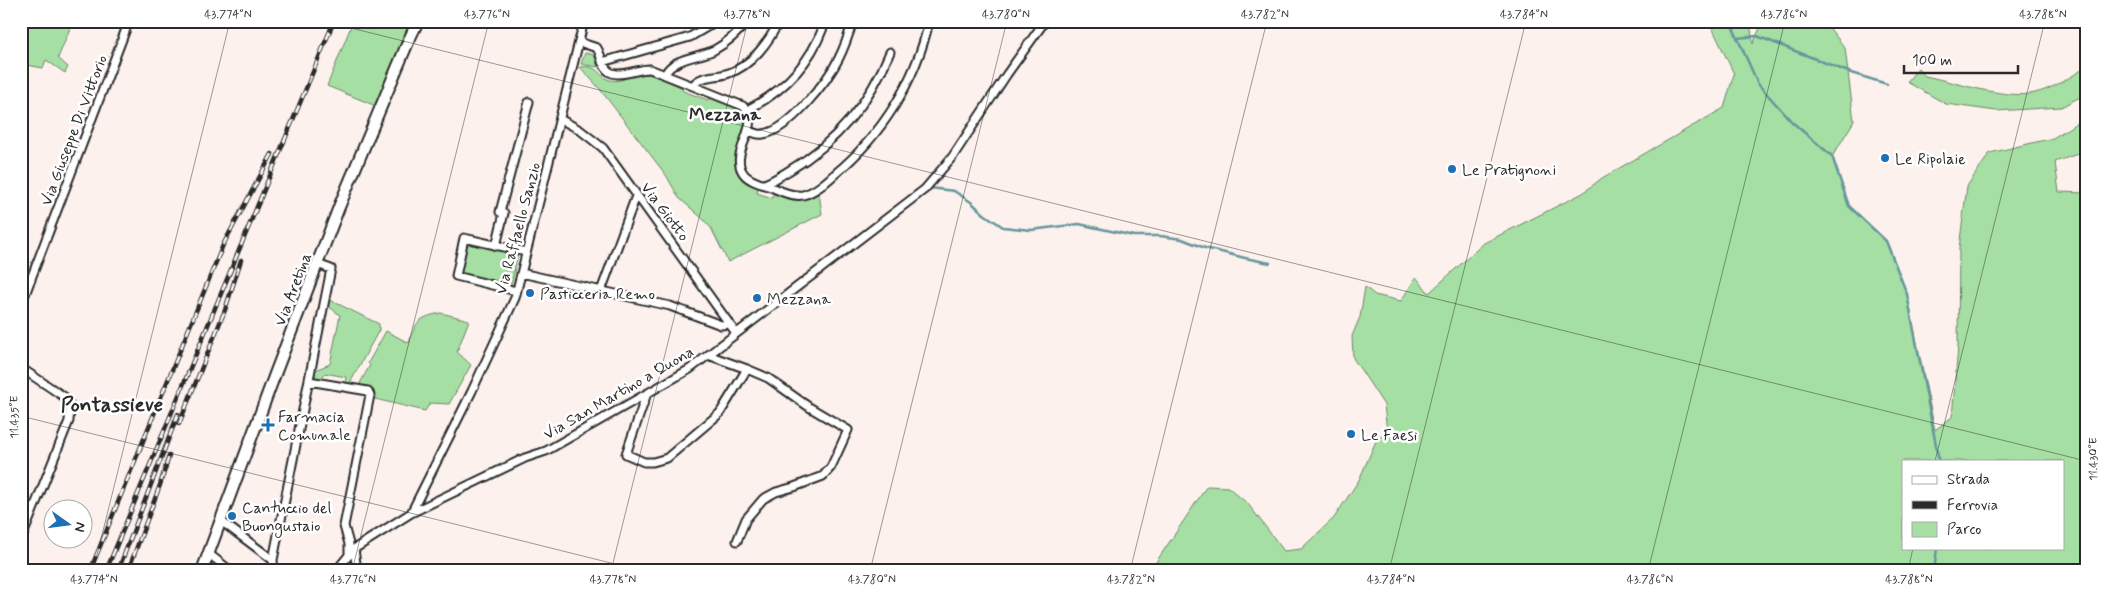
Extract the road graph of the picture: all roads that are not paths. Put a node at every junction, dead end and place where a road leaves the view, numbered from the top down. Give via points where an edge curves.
1 (129, 21) edge
2 (418, 21) edge
3 (584, 21) edge
4 (717, 21) edge
5 (747, 21) edge
6 (779, 21) edge
7 (853, 21) edge
8 (928, 21) edge
9 (1045, 21) edge
10 (823, 28) dead end
11 (579, 42) junction
12 (890, 52) dead end
13 (602, 62) junction
14 (665, 74) junction
15 (693, 85) junction
16 (529, 102) dead end
17 (747, 110) junction
18 (560, 119) junction
19 (748, 130) junction
20 (764, 184) junction
21 (636, 196) junction
22 (496, 246) junction
23 (526, 252) junction
24 (317, 264) junction
25 (521, 273) junction
26 (21, 275) edge
27 (31, 280) junction
28 (516, 291) junction
29 (601, 291) junction
30 (21, 305) edge
31 (721, 325) junction
32 (732, 330) junction
33 (708, 355) junction
34 (21, 368) edge
35 (747, 369) junction
36 (309, 381) junction
37 (646, 396) junction
38 (411, 513) junction
39 (221, 521) junction
40 (21, 540) edge
41 (737, 541) dead end
42 (352, 552) junction
43 (209, 554) junction
44 (273, 567) edge
45 (202, 571) edge
46 (231, 571) edge
47 (287, 571) edge
48 (336, 571) edge
49 (357, 571) edge

1 - 27 street, Via Giuseppe Di Vittorio
2 - 24 street, Via Aretina
3 - 11 street, Via Raffaello Sanzio
4 - 13 street via 686,38
5 - 14 street via 721,46 673,64
6 - 15 street via 760,50 740,68 701,78
7 - 19 street via 835,66 808,102 767,133
8 - 20 street via 917,61 901,95 880,127 854,157 805,194 790,194
9 - 32 street, Via San Martino a Quona via 953,156 924,189 806,282
10 - 17 street via 792,78 775,94
11 - 13 street via 597,48
11 - 18 street, Via Raffaello Sanzio
12 - 20 street via 869,94 837,135 809,158
13 - 14 street via 606,70 614,74 647,69
14 - 15 street
15 - 17 street via 741,104
16 - 22 street via 500,212 504,213
17 - 19 street
18 - 21 street, Via Giotto via 603,148
18 - 23 street, Via Raffaello Sanzio
19 - 20 street via 741,151 741,166 746,175
21 - 29 street
21 - 32 street, Via Giotto
22 - 23 street
22 - 28 street via 464,238 456,276
23 - 25 street, Via Raffaello Sanzio
24 - 36 street via 331,269
24 - 39 street, Via Aretina
25 - 28 street, Via Raffaello Sanzio
25 - 29 street
26 - 27 street
27 - 30 street, Via Giuseppe Di Vittorio
28 - 38 street, Via Raffaello Sanzio via 472,391
29 - 31 street via 670,306
31 - 32 street
31 - 32 street
32 - 33 street, Via San Martino a Quona
33 - 35 street
33 - 37 street, Via San Martino a Quona
34 - 40 street via 66,398 70,406 69,421
35 - 37 street via 720,413 667,458 653,462 644,462 626,454
35 - 41 street via 768,378 848,430 831,467 823,476 763,499 746,519
36 - 42 street via 370,395 344,526
36 - 44 street
37 - 38 street, Via San Martino a Quona via 546,451
38 - 42 street, Via San Martino a Quona
39 - 43 street, Via Aretina
39 - 44 street
42 - 48 street, Via San Martino a Quona
42 - 49 street
43 - 45 street, Via Aretina
43 - 46 street
44 - 47 street

